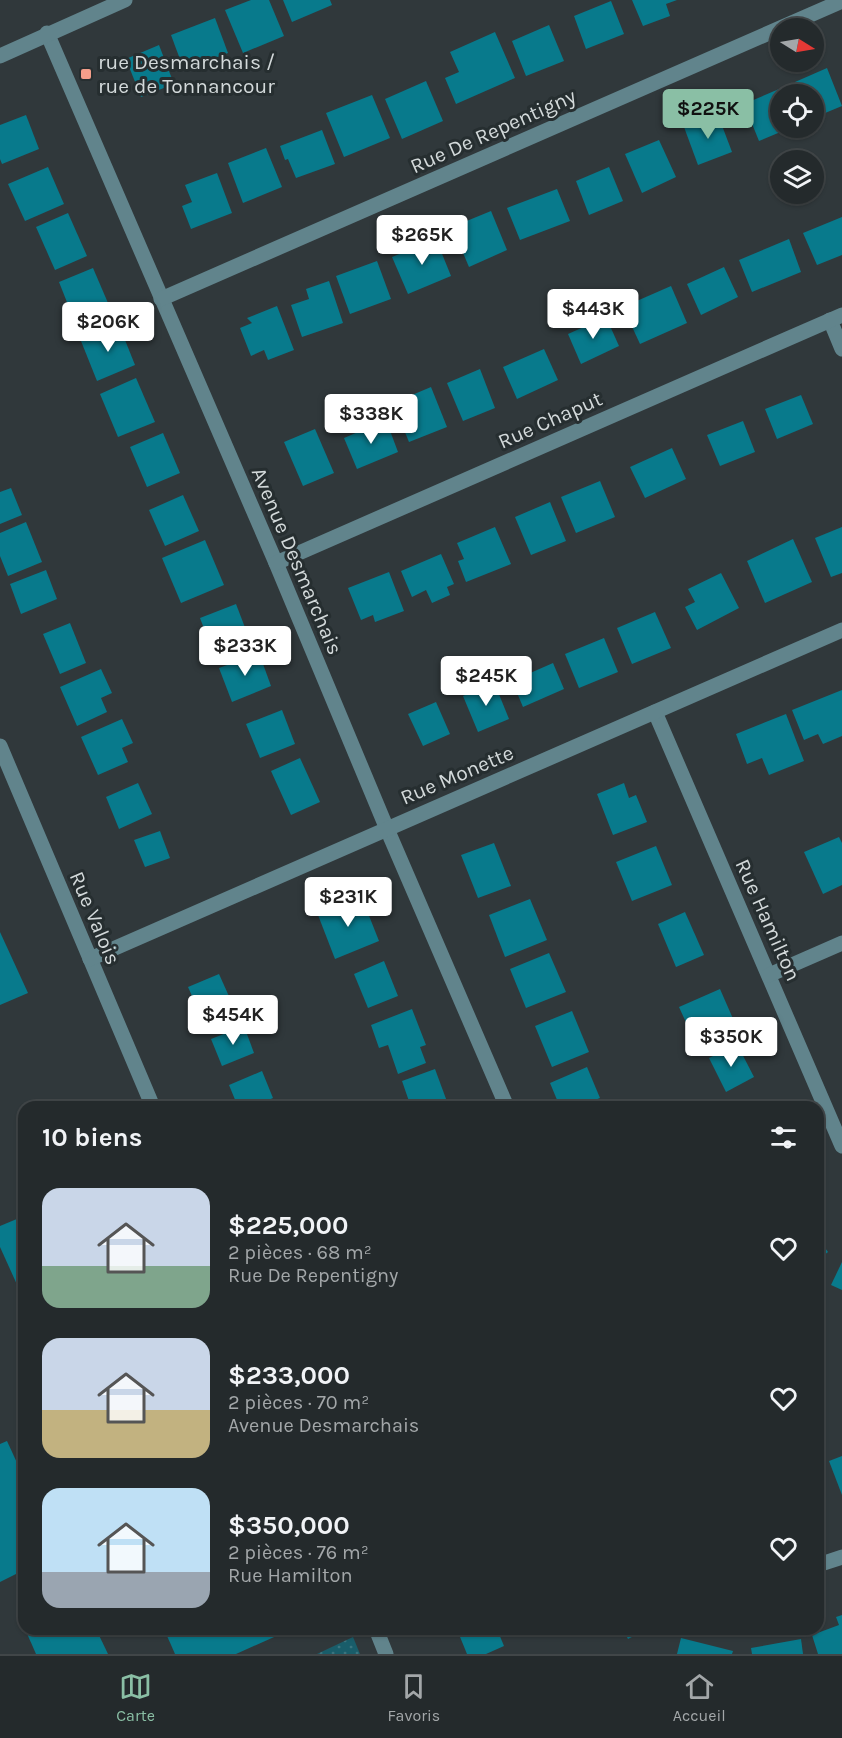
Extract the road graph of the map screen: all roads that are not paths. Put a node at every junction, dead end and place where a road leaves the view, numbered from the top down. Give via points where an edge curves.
1 (125, 0) edge
2 (842, 1) edge
3 (47, 33) junction
4 (0, 56) edge
5 (161, 299) junction
6 (836, 318) edge
7 (842, 349) edge
8 (276, 563) junction
9 (842, 630) edge
10 (655, 712) junction
11 (0, 746) edge
12 (387, 829) junction
13 (842, 943) edge
14 (90, 959) junction
15 (769, 975) junction
16 (150, 1101) edge
17 (504, 1101) edge
18 (823, 1101) edge
19 (824, 1104) edge
20 (842, 1146) edge
21 (842, 1557) edge
22 (824, 1563) edge
23 (378, 1635) edge
24 (386, 1654) edge

1 - 3 street
2 - 5 street, Rue De Repentigny
3 - 4 street
3 - 5 street, Avenue Desmarchais
5 - 8 street, Avenue Desmarchais
6 - 7 street
6 - 8 street, Rue Chaput
8 - 12 street, Avenue Desmarchais
9 - 10 street, Rue Monette
10 - 12 street, Rue Monette
10 - 15 street, Rue Hamilton
11 - 14 street, Rue Valois
12 - 14 street, Rue Monette
12 - 17 street, Avenue Desmarchais
13 - 15 street
14 - 16 street, Rue Valois
15 - 18 street, Rue Hamilton
19 - 20 street, Rue Hamilton
21 - 22 street
23 - 24 street

